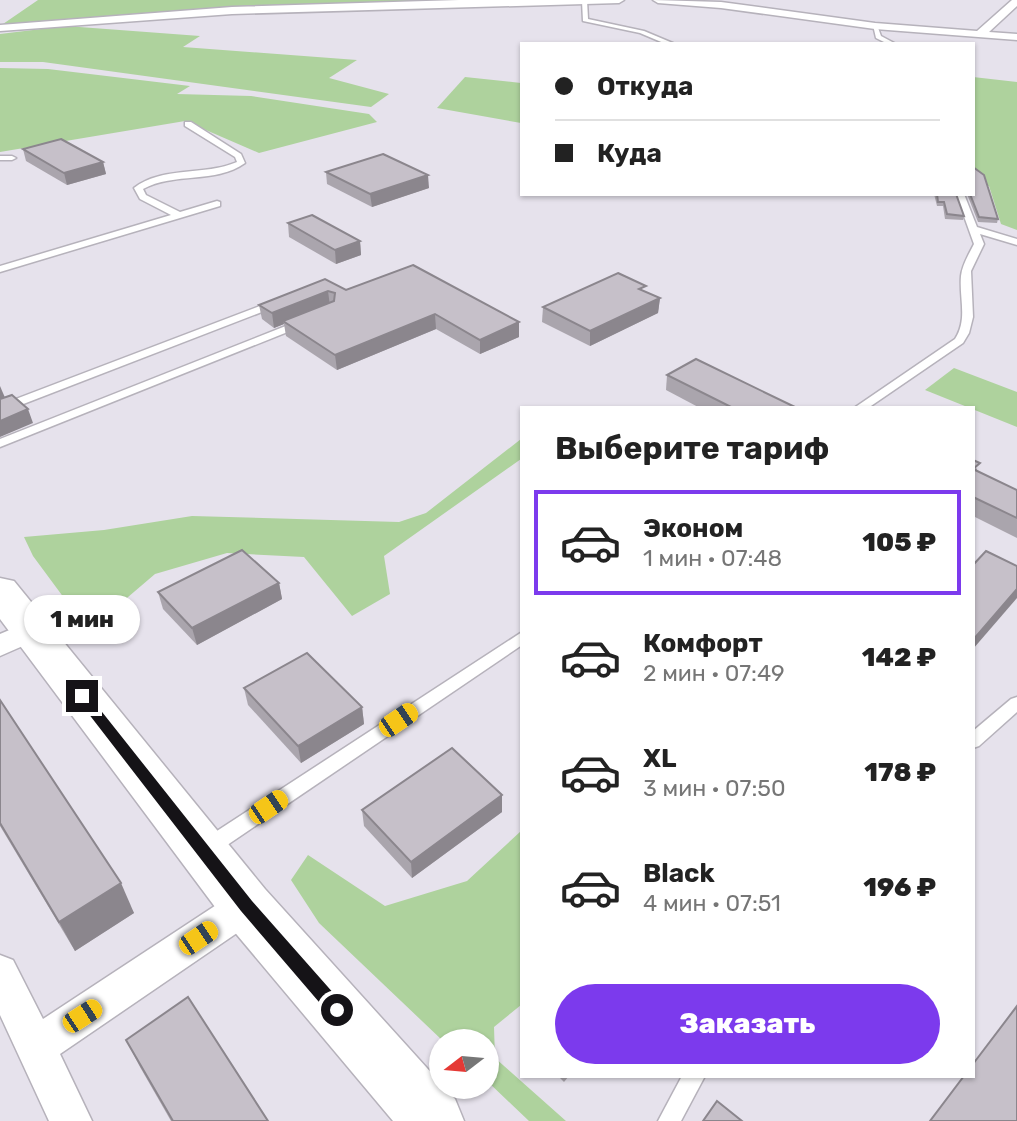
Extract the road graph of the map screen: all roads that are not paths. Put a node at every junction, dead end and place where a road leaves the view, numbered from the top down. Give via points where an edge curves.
1 (194, 0) edge
2 (619, 0) edge
3 (658, 0) edge
4 (499, 1) edge
5 (566, 1) edge
6 (584, 1) edge
7 (694, 1) edge
8 (1017, 1) edge
9 (438, 2) edge
10 (310, 4) edge
11 (797, 5) dead end
12 (755, 10) junction
13 (37, 13) dead end
14 (180, 14) junction
15 (14, 26) junction
16 (876, 26) junction
17 (0, 28) edge
18 (979, 35) junction
19 (1017, 37) edge
20 (667, 42) edge
21 (889, 42) edge
22 (188, 124) dead end
23 (0, 158) edge
24 (12, 158) dead end
25 (961, 196) edge
26 (217, 204) dead end
27 (178, 215) junction
28 (974, 229) junction
29 (1017, 242) edge
30 (0, 269) edge
31 (284, 300) edge
32 (318, 316) edge
33 (863, 406) edge
34 (0, 409) edge
35 (0, 443) edge
36 (0, 591) edge
37 (16, 638) edge
38 (520, 638) edge
39 (1017, 703) edge
40 (975, 739) edge
41 (203, 851) junction
42 (246, 906) junction
43 (0, 973) edge
44 (35, 1047) junction
45 (693, 1078) edge
46 (71, 1121) edge
47 (433, 1121) edge
48 (669, 1121) edge

1 - 14 street
2 - 6 street
3 - 7 street
4 - 5 street
4 - 9 street
5 - 6 street
6 - 20 lane via 585,20
7 - 12 street
8 - 18 street
9 - 10 street
10 - 14 street
11 - 12 street
12 - 16 street
13 - 15 street
14 - 15 street
15 - 17 street
16 - 18 street
16 - 21 lane via 878,37
18 - 19 street
22 - 27 lane via 238,156 241,163 138,188 144,197
23 - 24 lane
25 - 28 lane
26 - 27 lane
27 - 30 lane
28 - 29 lane
28 - 33 lane via 979,244 966,273 969,320 965,333
31 - 34 lane
32 - 35 lane
36 - 37 street
37 - 41 street
38 - 41 lane
39 - 40 lane
41 - 42 street
42 - 44 street
42 - 47 street
43 - 44 street
44 - 46 street
45 - 48 lane

